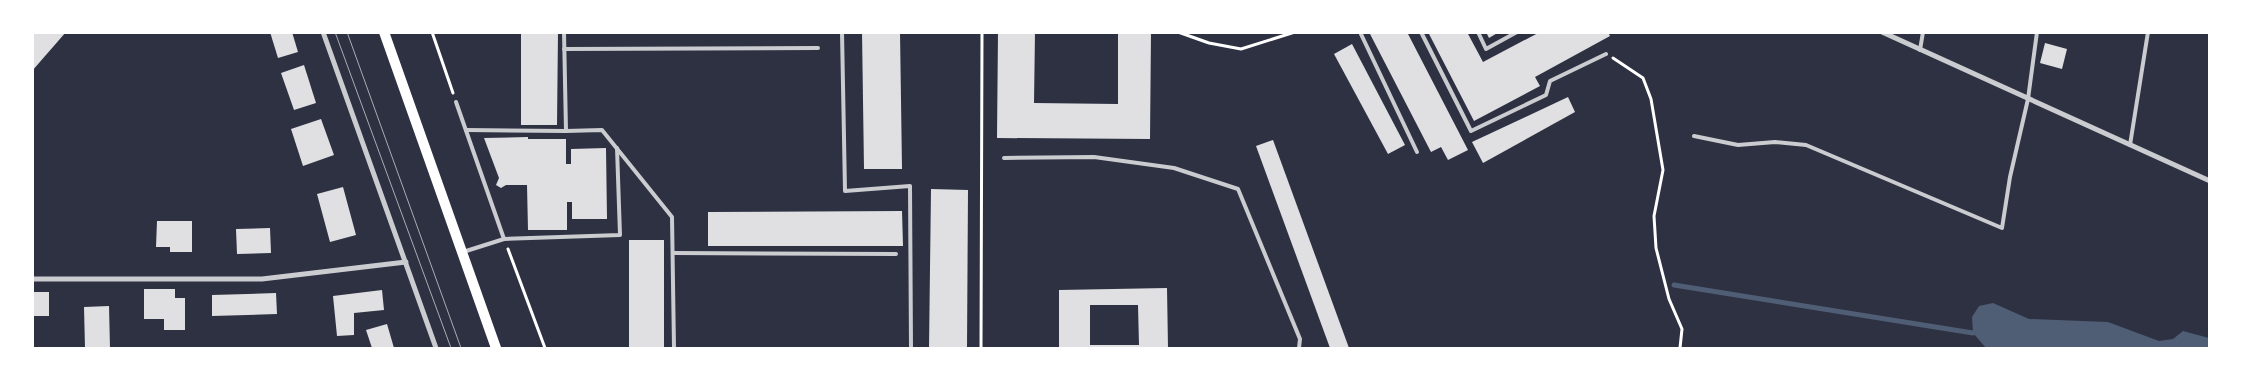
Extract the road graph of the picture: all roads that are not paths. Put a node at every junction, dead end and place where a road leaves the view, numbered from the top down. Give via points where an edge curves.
1 (323, 32) edge
2 (384, 32) edge
3 (564, 32) edge
4 (842, 32) edge
5 (1360, 32) edge
6 (1420, 32) edge
7 (1478, 32) edge
8 (1517, 32) edge
9 (1882, 32) edge
10 (1923, 32) edge
11 (2036, 32) edge
12 (2148, 32) edge
13 (818, 48) dead end
14 (564, 49) junction
15 (1920, 50) junction
16 (1606, 54) road end
17 (2028, 99) junction
18 (456, 102) road end
19 (466, 130) junction
20 (566, 131) junction
21 (1694, 136) dead end
22 (2130, 145) junction
23 (617, 146) junction
24 (1417, 152) dead end
25 (1004, 158) dead end
26 (2210, 181) edge
27 (504, 239) junction
28 (463, 252) junction
29 (673, 253) junction
30 (896, 254) dead end
31 (406, 262) junction
32 (32, 279) edge
33 (436, 348) edge
34 (496, 348) edge
35 (674, 348) edge
36 (912, 348) edge
37 (1300, 348) edge

1 - 31 street
2 - 28 main road
3 - 14 lane
4 - 36 lane via 845,191 910,186
5 - 24 lane
6 - 16 lane via 1471,132 1546,95 1550,81
7 - 8 lane via 1486,49
9 - 15 street
10 - 15 lane
11 - 17 lane
12 - 22 lane
13 - 14 lane
14 - 20 lane
15 - 17 street
17 - 21 lane via 2002,228 1806,144 1738,145
17 - 22 street
18 - 19 lane
19 - 20 lane
19 - 27 lane
20 - 23 lane via 602,130
22 - 26 street
23 - 27 lane via 620,234
23 - 29 lane via 672,217
25 - 37 lane via 1094,157 1174,168 1238,189 1300,339
27 - 28 lane
28 - 34 main road
29 - 30 lane
29 - 35 lane
31 - 32 street via 262,279
31 - 33 street

